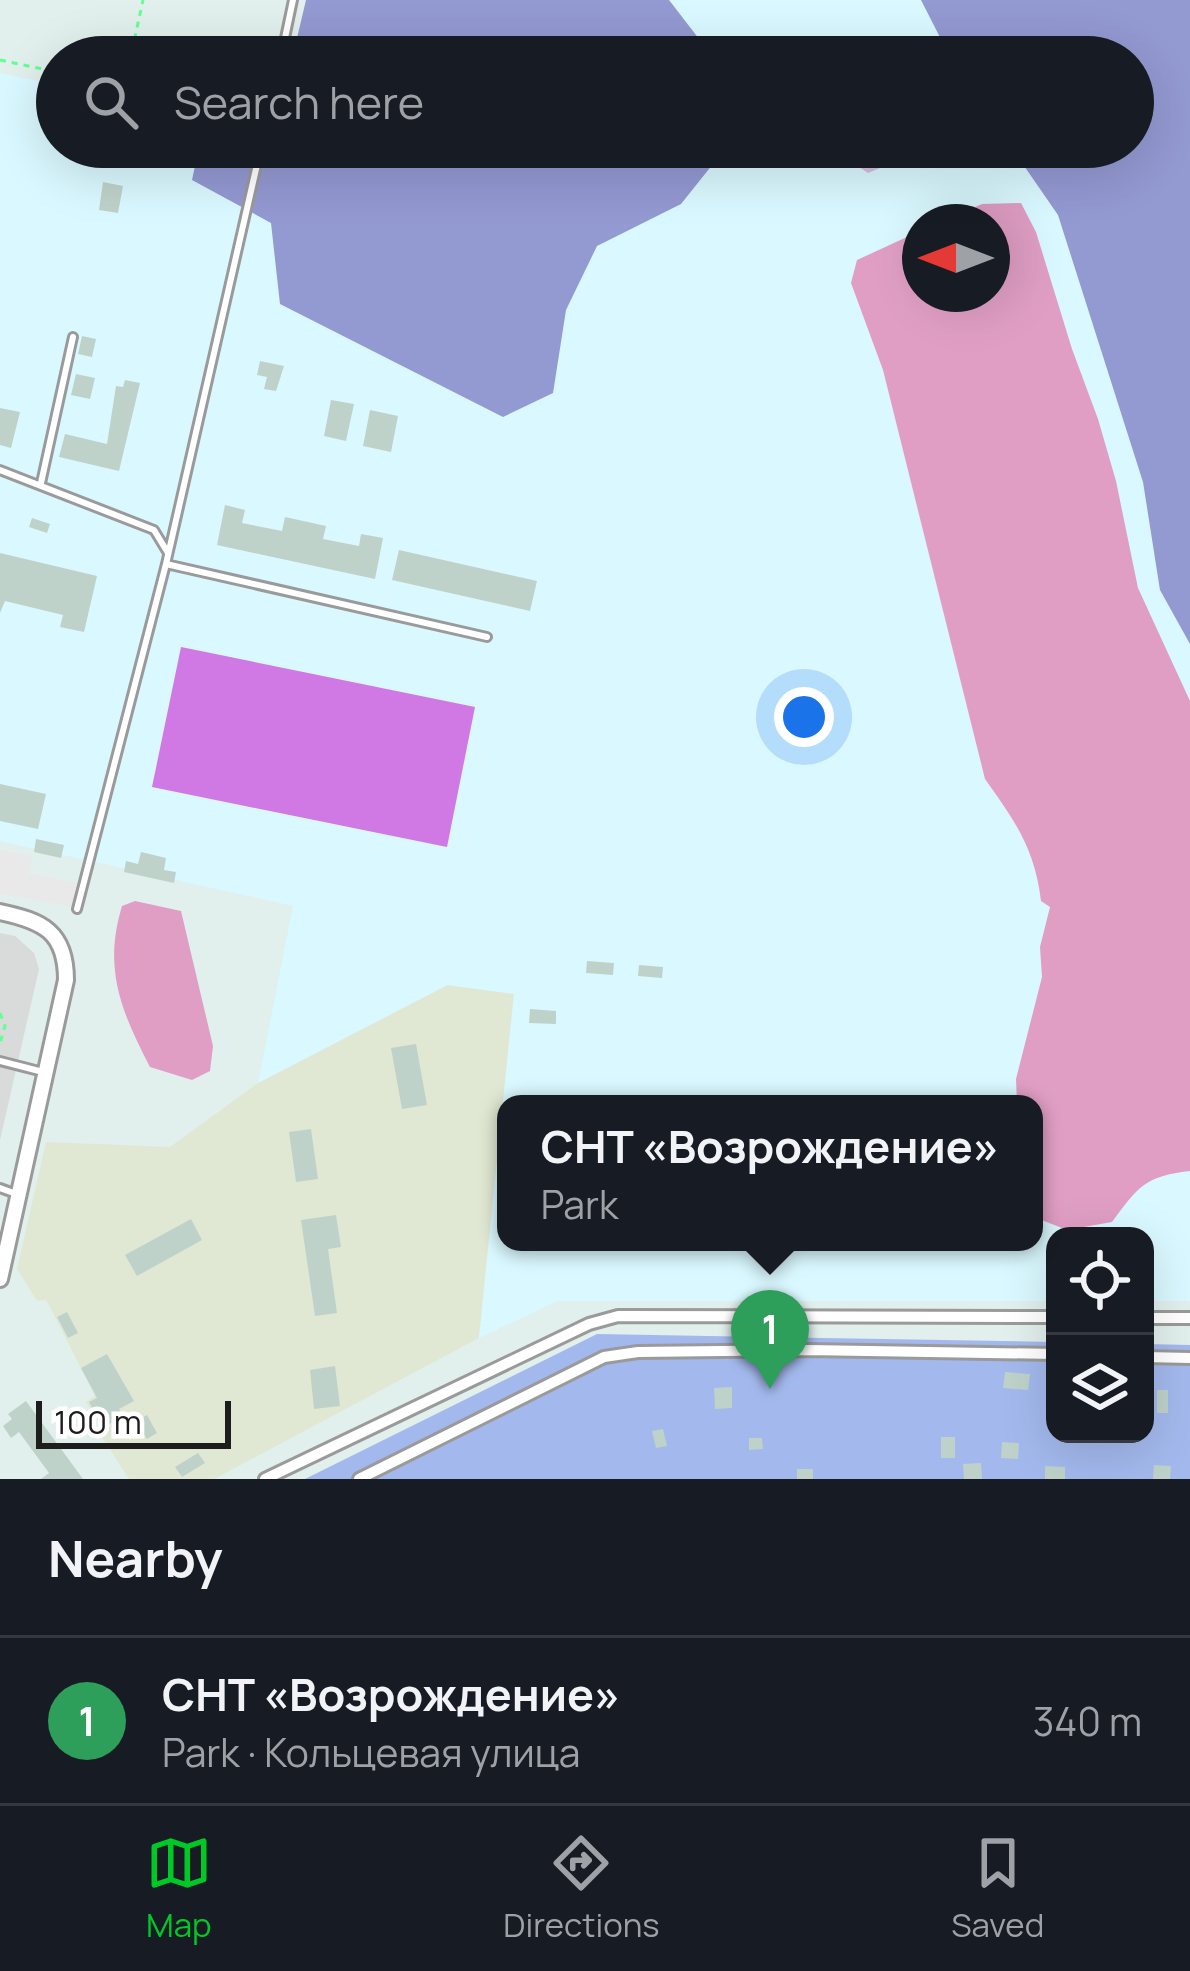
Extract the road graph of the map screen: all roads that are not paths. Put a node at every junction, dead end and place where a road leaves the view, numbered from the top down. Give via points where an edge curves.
1 (293, 0) edge
2 (286, 36) edge
3 (256, 168) edge
4 (73, 337) dead end
5 (0, 470) edge
6 (41, 483) junction
7 (168, 553) junction
8 (166, 564) junction
9 (487, 637) dead end
10 (77, 909) dead end
11 (0, 912) edge
12 (0, 1061) edge
13 (46, 1072) junction
14 (0, 1188) edge
15 (19, 1195) junction
16 (0, 1279) edge
17 (1046, 1317) edge
18 (1154, 1318) edge
19 (1190, 1318) edge
20 (1046, 1354) edge
21 (1154, 1357) edge
22 (1190, 1358) edge
23 (265, 1479) edge
24 (359, 1479) edge

1 - 2 lane
3 - 7 lane
4 - 6 lane
5 - 6 lane
6 - 7 lane via 154,530
7 - 8 lane
8 - 9 lane
8 - 10 lane
11 - 13 street via 32,919 58,942 66,962
12 - 13 lane
13 - 15 street
14 - 15 lane
15 - 16 street
17 - 23 street via 618,1316
18 - 19 street
20 - 24 street via 604,1357
21 - 22 street

